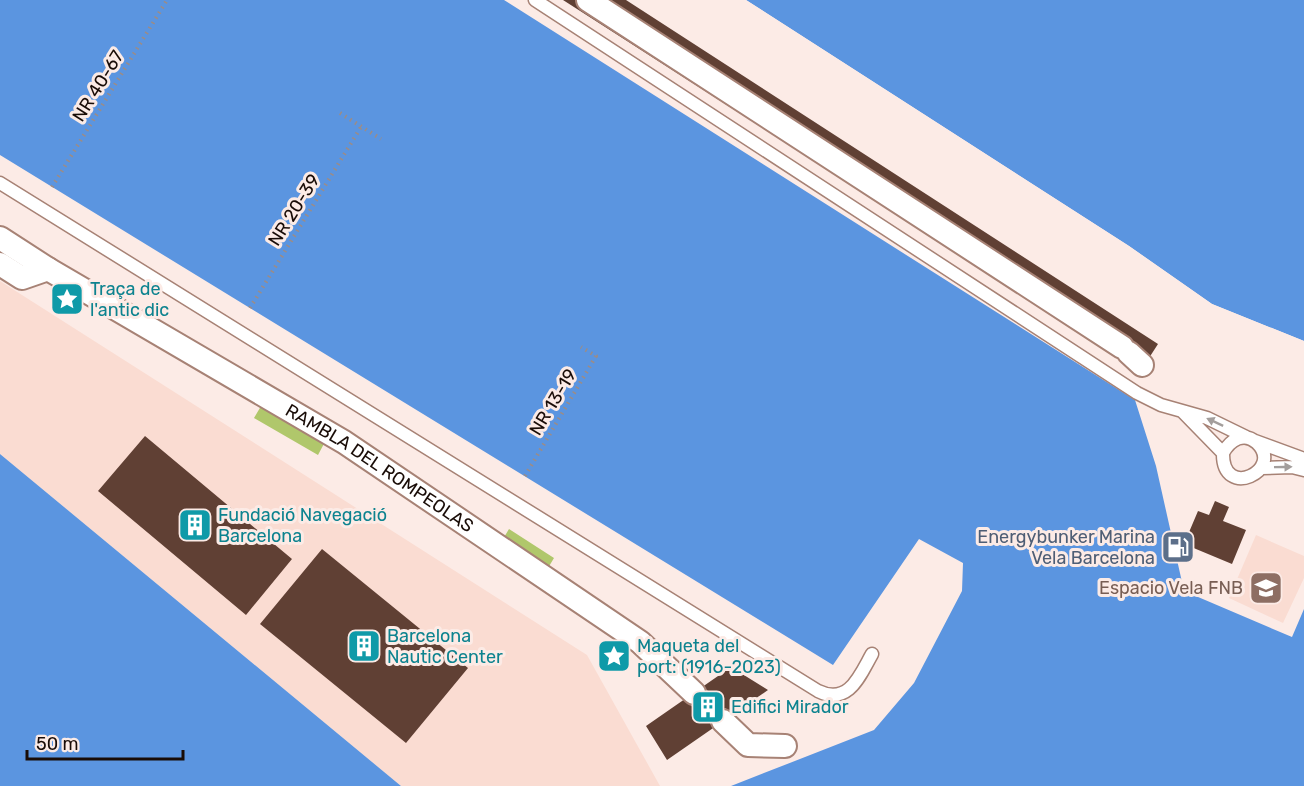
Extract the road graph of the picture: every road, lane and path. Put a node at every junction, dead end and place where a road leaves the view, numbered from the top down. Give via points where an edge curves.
1 (167, 0) edge
2 (535, 0) edge
3 (588, 0) edge
4 (340, 114) dead end
5 (361, 127) junction
6 (381, 139) dead end
7 (0, 183) edge
8 (52, 187) dead end
9 (0, 238) edge
10 (0, 264) edge
11 (48, 269) junction
12 (250, 308) dead end
13 (581, 347) dead end
14 (1131, 355) dead end
15 (1182, 411) junction
16 (1251, 439) junction
17 (1223, 453) junction
18 (1304, 459) edge
19 (1262, 468) junction
20 (1304, 470) edge
21 (525, 476) dead end
22 (872, 654) dead end
23 (694, 693) tunnel mouth
24 (723, 721) tunnel mouth
25 (785, 746) dead end

1 - 8 path, NR 40-67
2 - 15 lane via 1137,393
3 - 14 street
4 - 5 path
5 - 6 path
5 - 12 path, NR 20-39
7 - 22 lane via 818,691 832,696 846,692
9 - 11 street, RAMBLA DEL ROMPEOLAS
10 - 11 street via 22,278
11 - 23 street, RAMBLA DEL ROMPEOLAS via 344,442 640,642
13 - 21 path, NR 13-19 via 596,356
16 -> 15 lane
15 - 17 lane
16 - 17 lane via 1236,439
16 - 18 lane
16 - 19 lane via 1262,448
17 - 19 lane via 1223,463 1236,478 1255,476
19 -> 20 lane
24 - 25 street via 747,744

